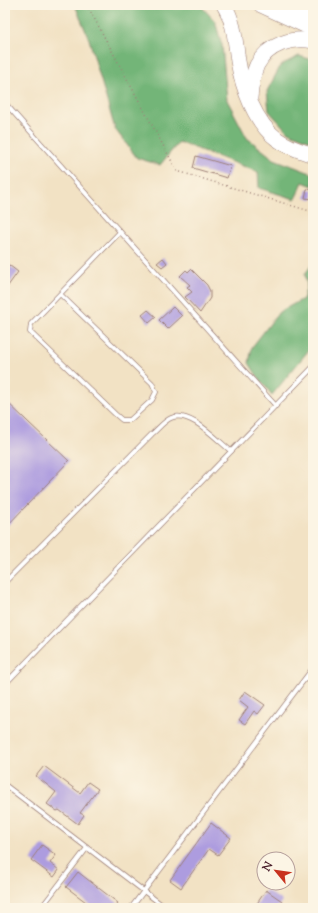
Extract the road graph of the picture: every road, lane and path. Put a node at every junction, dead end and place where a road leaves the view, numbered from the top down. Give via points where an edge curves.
1 (87, 5) edge
2 (224, 5) edge
3 (261, 5) edge
4 (291, 5) edge
5 (313, 15) edge
6 (313, 29) edge
7 (313, 41) edge
8 (249, 99) junction
9 (5, 102) edge
10 (313, 155) edge
11 (313, 212) edge
12 (120, 232) junction
13 (60, 294) junction
14 (313, 367) edge
15 (276, 406) junction
16 (231, 451) junction
17 (5, 582) edge
18 (313, 668) edge
19 (5, 684) edge
20 (5, 785) edge
21 (87, 848) junction
22 (144, 892) junction
23 (41, 908) edge
24 (131, 908) edge
25 (166, 908) edge

1 - 11 path via 177,171
2 - 8 highway via 233,24 241,76
3 - 6 highway
4 - 5 highway
7 - 8 highway via 288,41 265,54 257,64
8 - 10 highway via 263,125 277,139
9 - 12 lane
12 - 13 lane
12 - 15 lane
13 - 13 lane via 31,324 30,332 115,414 122,420 130,420 152,400 156,392 152,383
14 - 15 lane
15 - 16 lane
16 - 17 lane via 193,420 181,416 170,418
16 - 19 lane
18 - 22 lane
20 - 21 lane
21 - 22 lane
21 - 23 lane
22 - 24 lane
22 - 25 lane

